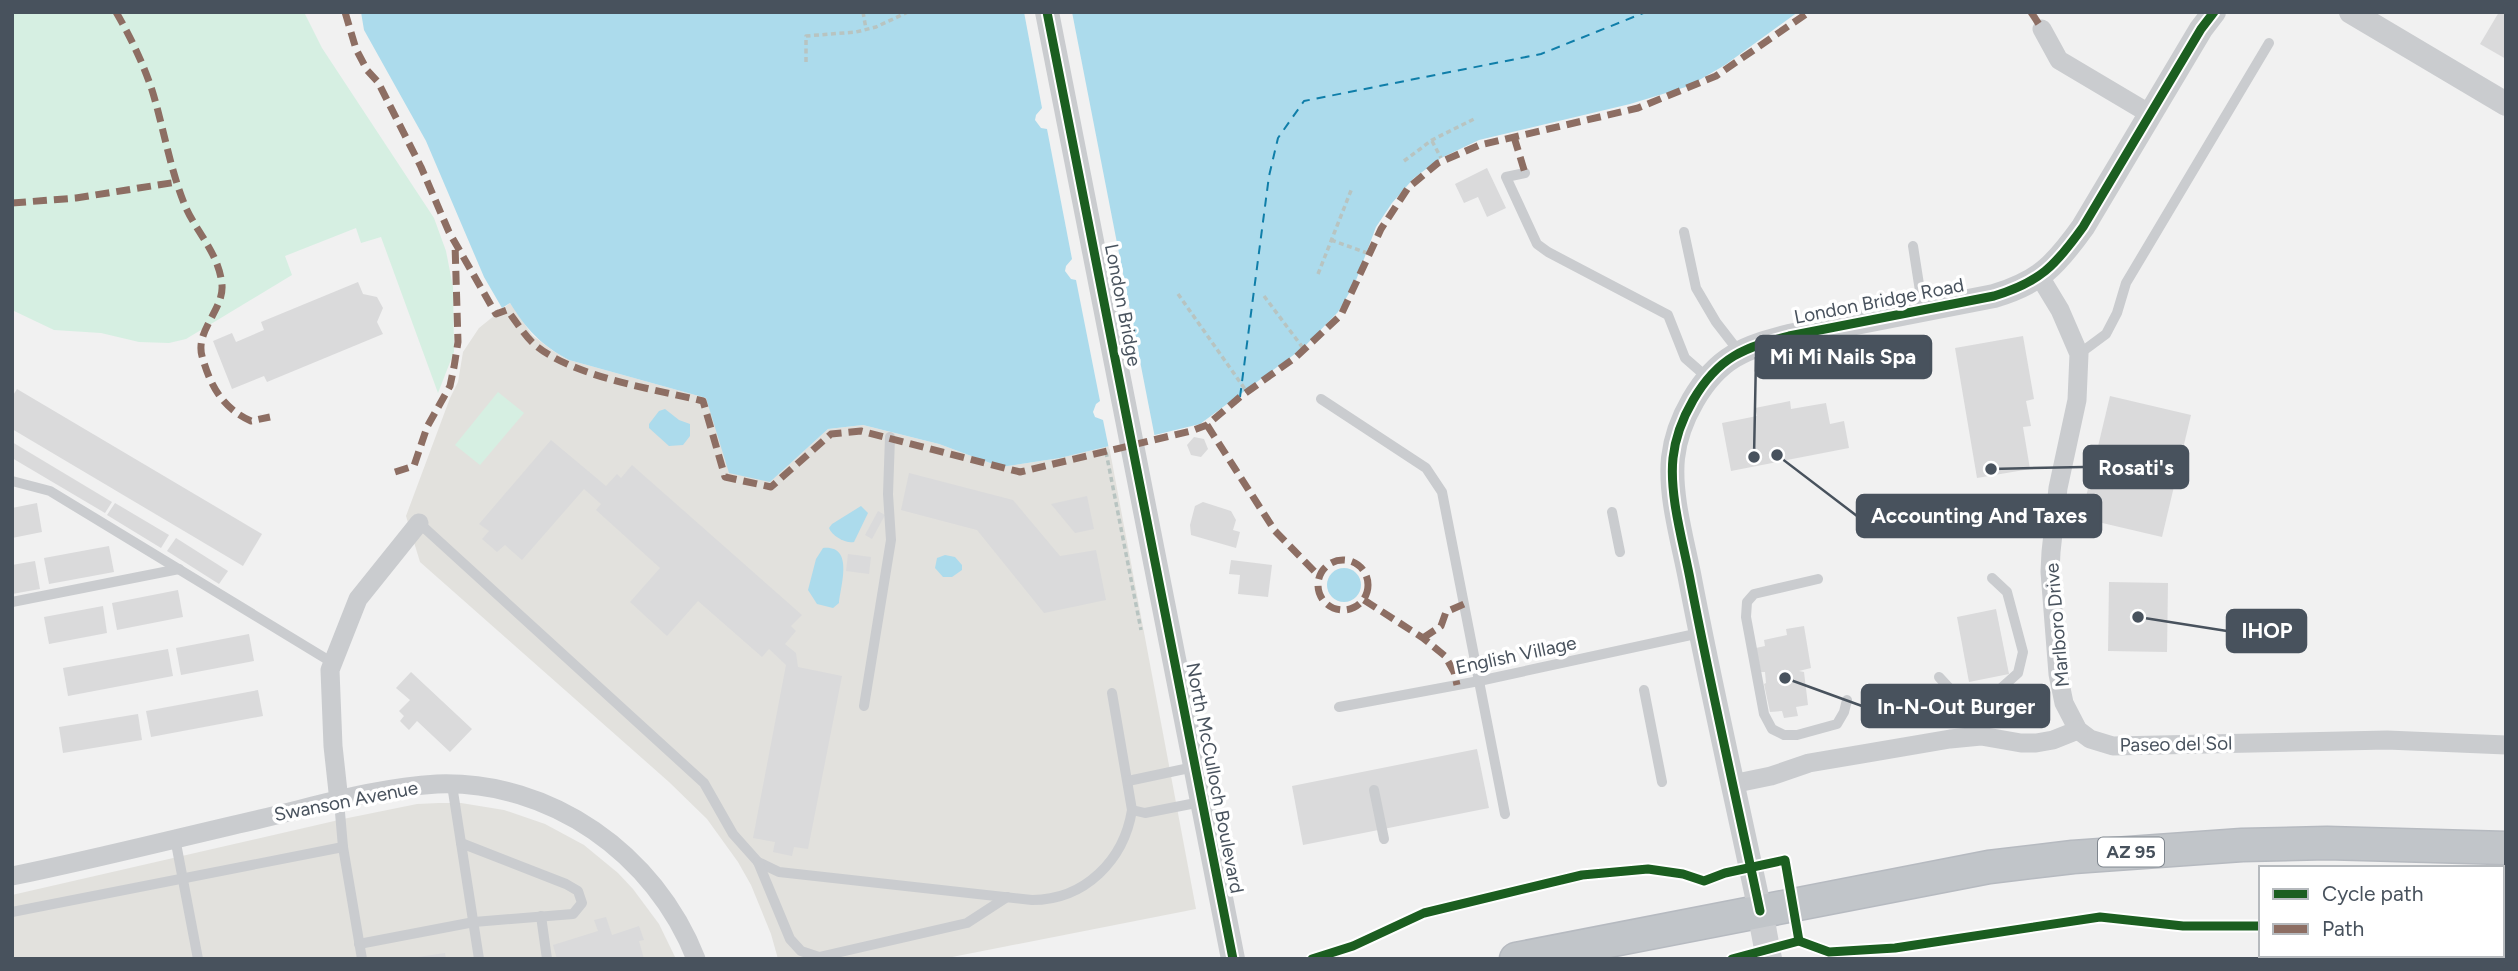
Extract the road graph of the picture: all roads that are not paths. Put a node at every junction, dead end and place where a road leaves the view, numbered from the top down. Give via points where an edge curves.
1 (1047, 12) edge
2 (2214, 12) edge
3 (2351, 12) edge
4 (2042, 29) dead end
5 (2269, 43) dead end
6 (2506, 104) edge
7 (2150, 114) junction
8 (1525, 173) dead end
9 (1684, 232) dead end
10 (1913, 246) dead end
11 (2040, 277) junction
12 (1923, 310) junction
13 (1740, 353) junction
14 (2079, 355) junction
15 (1709, 379) junction
16 (1321, 399) dead end
17 (890, 437) dead end
18 (12, 481) edge
19 (1612, 512) dead end
20 (419, 523) joint
21 (1620, 552) dead end
22 (179, 569) junction
23 (1992, 578) dead end
24 (1818, 579) dead end
25 (12, 602) edge
26 (1163, 604) joint
27 (1700, 633) junction
28 (333, 663) junction
29 (1939, 677) dead end
30 (1479, 681) junction
31 (1644, 690) dead end
32 (1112, 693) dead end
33 (1847, 700) dead end
34 (864, 706) dead end
35 (1339, 707) dead end
36 (2078, 730) junction
37 (2506, 745) edge
38 (1194, 768) junction
39 (1128, 781) junction
40 (1662, 782) dead end
41 (1732, 784) junction
42 (452, 785) junction
43 (1374, 790) dead end
44 (340, 801) junction
45 (1201, 802) junction
46 (1132, 810) junction
47 (1505, 814) dead end
48 (175, 838) junction
49 (1384, 839) dead end
50 (461, 843) junction
51 (343, 847) junction
52 (2506, 848) edge
53 (758, 862) junction
54 (13, 871) edge
55 (184, 878) junction
56 (1007, 897) junction
57 (1760, 911) junction
58 (12, 912) edge
59 (541, 916) junction
60 (474, 922) junction
61 (359, 944) junction
62 (1231, 948) edge
63 (198, 959) edge
64 (362, 959) edge
65 (479, 959) edge
66 (547, 959) edge
67 (696, 959) edge
68 (1516, 959) edge
69 (1769, 959) edge

1 - 26 street, London Bridge
2 - 7 street, London Bridge Road
3 - 6 street
4 - 7 street via 2059,60
5 - 14 lane via 2126,284 2106,334
7 - 11 street, London Bridge Road via 2083,227 2063,256
8 - 15 lane via 1506,177 1537,244 1668,315 1685,358
9 - 13 lane via 1696,288
10 - 12 lane
11 - 12 street, London Bridge Road via 1994,296
11 - 14 street, Marlboro Drive
12 - 13 street, London Bridge Road via 1789,336
13 - 15 street, London Bridge Road
14 - 36 street, Marlboro Drive via 2077,400 2058,488 2050,572 2064,703
15 - 27 street, London Bridge Road via 1693,398 1673,458 1674,489
16 - 30 lane via 1426,468 1442,492
17 - 34 lane via 891,540
18 - 22 lane via 50,491
19 - 21 lane
20 - 28 street via 358,599
20 - 53 lane via 704,783 733,834
22 - 25 lane
22 - 28 lane
23 - 29 lane via 2007,592 2023,652 2018,673 1999,690 1969,695 1951,690
24 - 33 lane via 1754,594 1747,602 1764,714 1772,729 1784,735 1797,734 1837,724
26 - 38 street, North McCulloch Boulevard
27 - 30 lane, English Village
27 - 41 street, London Bridge Road
28 - 44 street via 333,746
30 - 35 lane, English Village
30 - 47 lane
31 - 40 lane
32 - 39 lane
36 - 37 street, Paseo del Sol via 2113,746 2387,740
36 - 41 street via 2036,743 1981,736 1950,739 1809,763
38 - 39 lane
38 - 45 street, North McCulloch Boulevard
39 - 46 lane
41 - 57 street, London Bridge Road
42 - 44 street, Swanson Avenue via 415,786
42 - 50 lane
42 - 67 street, Swanson Avenue via 531,799 594,830 631,859 662,895
43 - 49 lane
44 - 48 street, Swanson Avenue
44 - 51 lane
45 - 46 lane via 1145,813
45 - 62 street, North McCulloch Boulevard
46 - 56 lane via 1124,842 1089,881 1070,893 1047,899
48 - 54 street, Swanson Avenue
48 - 55 lane
50 - 59 lane via 578,891 582,903 573,914
50 - 60 lane
51 - 55 lane
51 - 61 lane
52 - 57 highway, AZ 95 via 2327,843 2158,850 1989,867
53 - 56 lane via 779,873
53 - 56 lane via 790,939 801,951 819,957 967,923
55 - 58 lane
55 - 63 lane
57 - 68 highway, AZ 95
57 - 69 main road
59 - 60 lane
59 - 66 lane
60 - 61 lane
60 - 65 lane
61 - 64 lane

